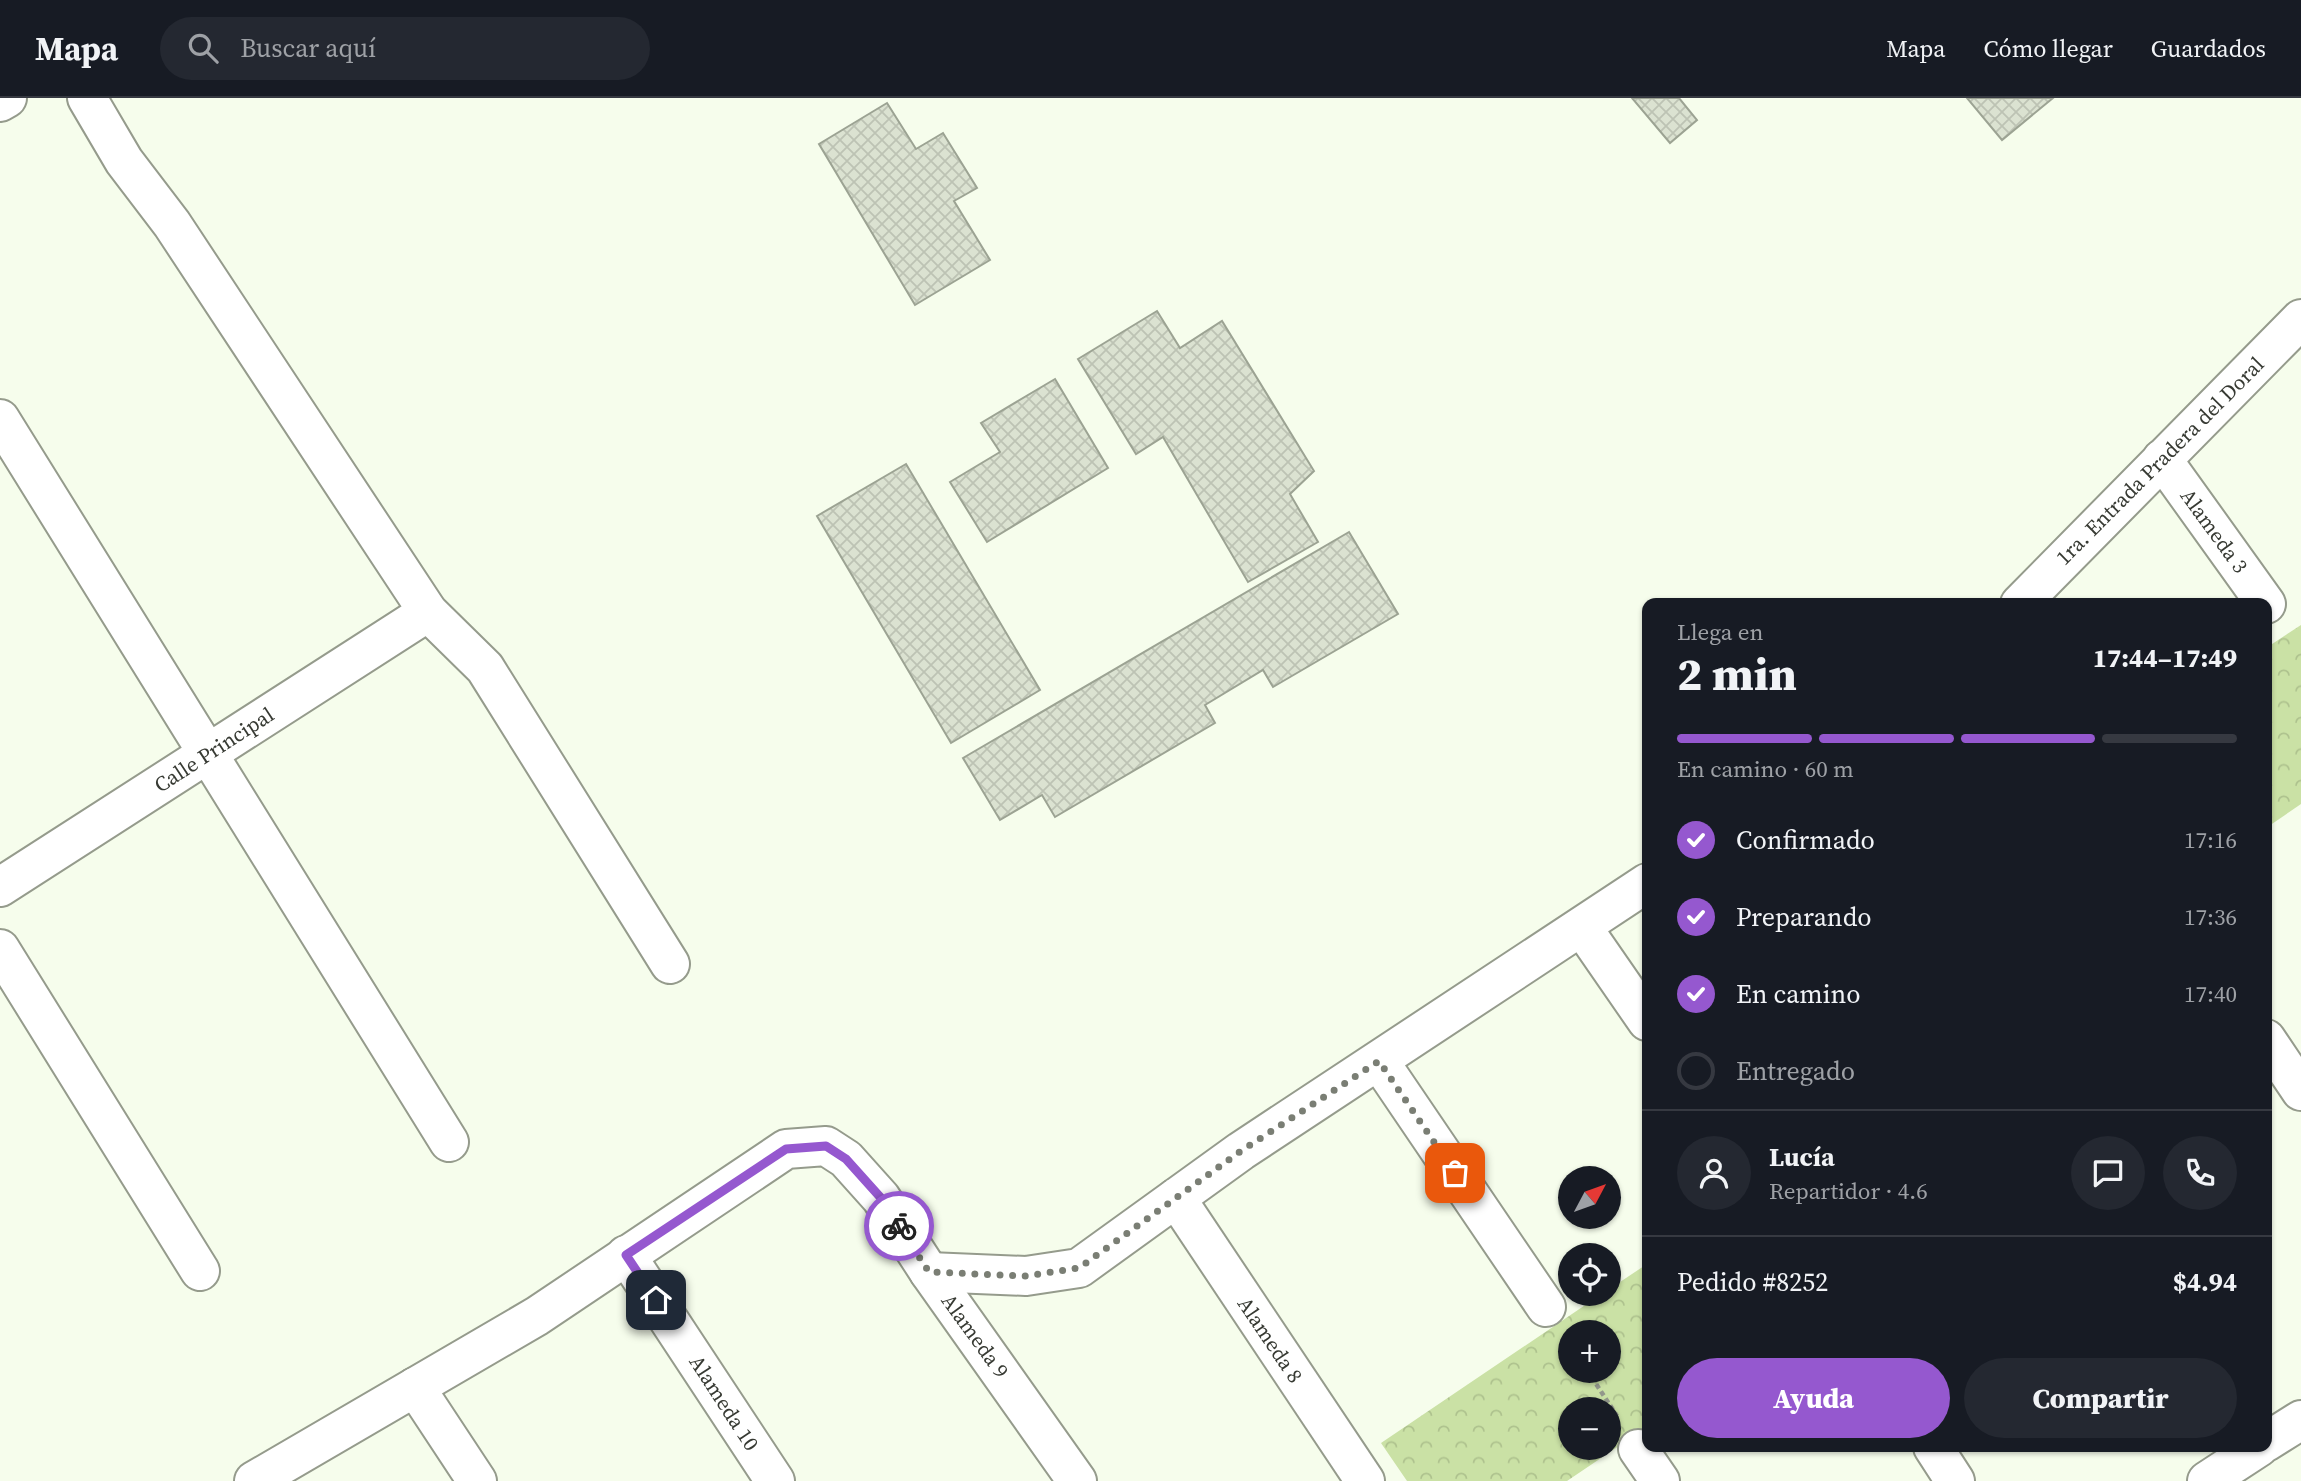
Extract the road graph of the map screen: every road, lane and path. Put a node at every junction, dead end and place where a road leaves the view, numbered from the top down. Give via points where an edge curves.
1 (7, 98) edge
2 (87, 98) edge
3 (0, 102) edge
4 (2301, 319) edge
5 (0, 419) edge
6 (2162, 459) junction
7 (2026, 598) edge
8 (2261, 598) edge
9 (428, 612) junction
10 (207, 755) junction
11 (1642, 886) edge
12 (0, 887) edge
13 (1583, 927) junction
14 (0, 948) edge
15 (670, 964) dead end
16 (1642, 1014) edge
17 (2272, 1048) edge
18 (1379, 1061) junction
19 (2301, 1091) edge
20 (449, 1142) dead end
21 (1176, 1198) junction
22 (626, 1255) junction
23 (200, 1271) dead end
24 (929, 1272) junction
25 (1545, 1307) dead end
26 (1595, 1383) edge
27 (415, 1387) junction
28 (2301, 1420) edge
29 (2272, 1441) edge
30 (1638, 1449) joint
31 (1936, 1452) edge
32 (2252, 1455) edge
33 (254, 1481) edge
34 (477, 1481) edge
35 (775, 1481) edge
36 (1077, 1481) edge
37 (1365, 1481) edge
38 (1660, 1481) edge
39 (1955, 1481) edge
40 (2207, 1481) edge

1 - 3 street
2 - 9 street via 124,161 172,224
4 - 6 street, 1ra. Entrada Pradera del Doral
5 - 10 street
6 - 7 street, 1ra. Entrada Pradera del Doral
6 - 8 street, Alameda 3
9 - 10 street, Calle Principal
9 - 15 street via 485,668
10 - 12 street, Calle Principal
10 - 20 street
11 - 13 street
13 - 16 street
13 - 18 street
14 - 23 street
17 - 19 street
18 - 21 street
18 - 25 street
21 - 24 street via 1079,1268 1026,1276
21 - 37 street, Alameda 8
22 - 24 street, Alameda 9 via 786,1149 826,1146 846,1159 881,1198
22 - 27 street via 537,1316
22 - 35 street, Alameda 10
24 - 36 street, Alameda 9
26 - 30 path
27 - 33 street
27 - 34 street
28 - 29 street
30 - 38 street
31 - 39 street
32 - 40 street

